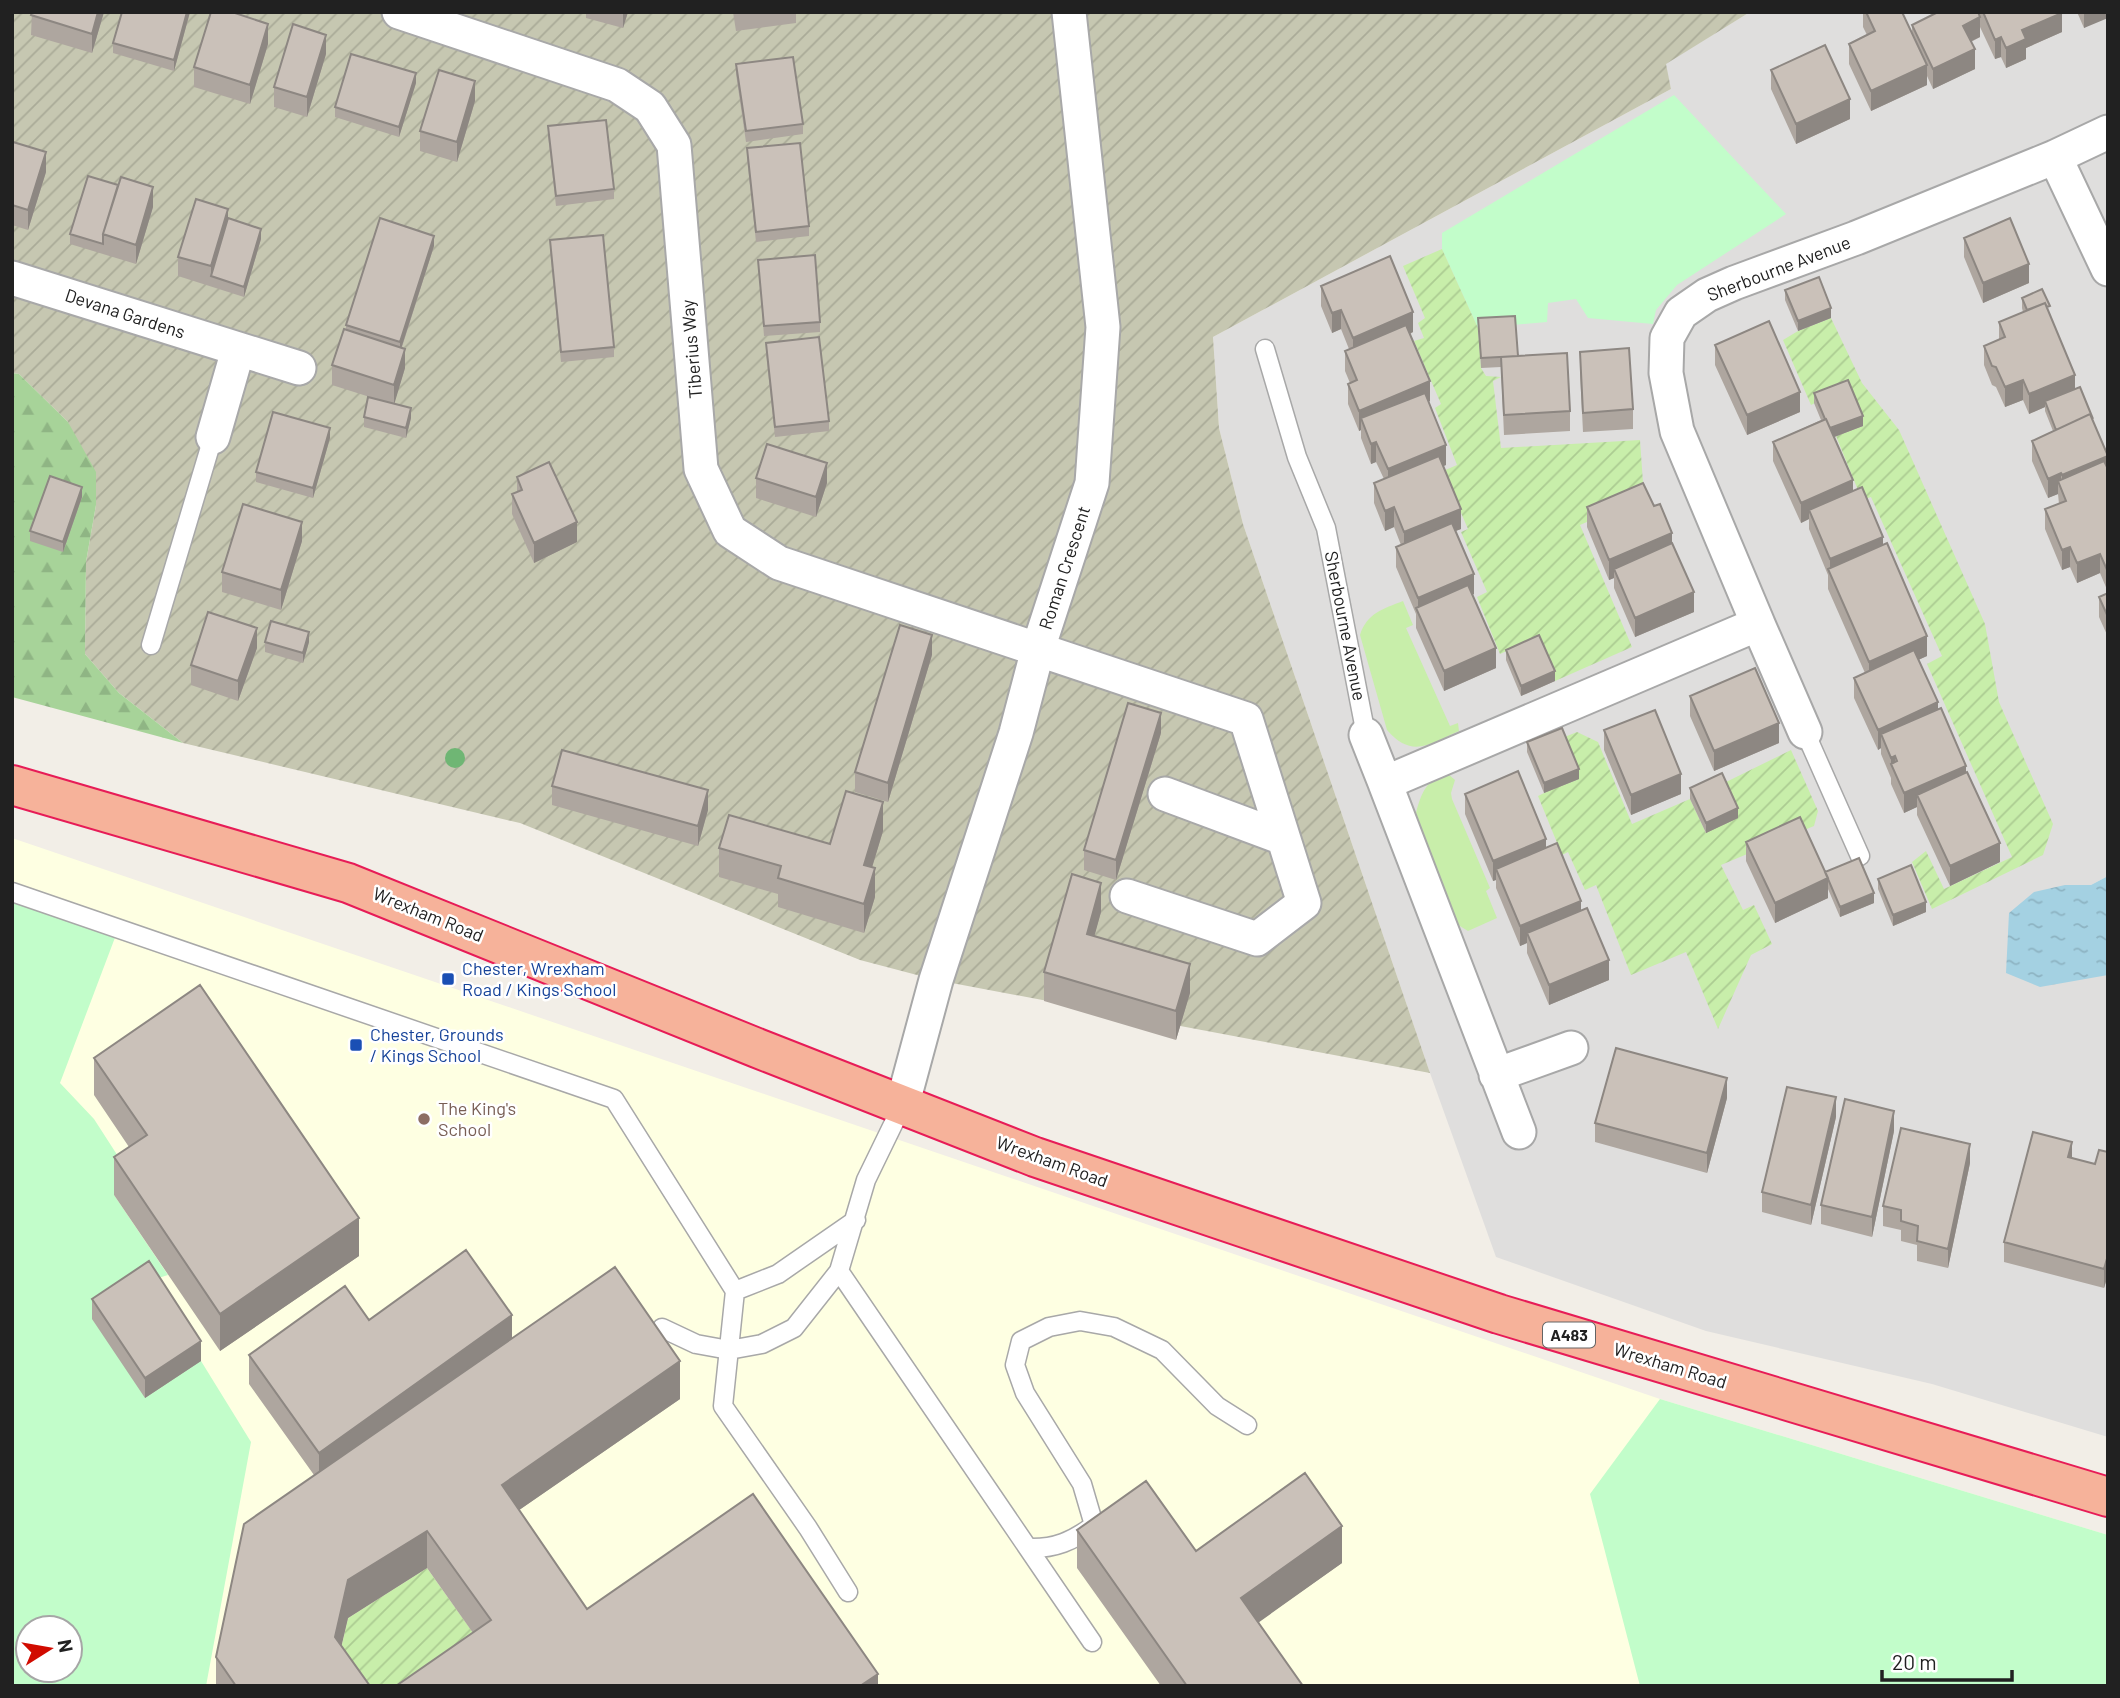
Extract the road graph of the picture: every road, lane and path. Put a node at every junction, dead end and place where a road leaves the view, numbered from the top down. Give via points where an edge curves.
1 (399, 12) edge
2 (1069, 12) edge
3 (2108, 132) edge
4 (2054, 157) junction
5 (2108, 269) edge
6 (12, 278) edge
7 (238, 349) junction
8 (1265, 349) dead end
9 (299, 368) dead end
10 (213, 437) joint
11 (1758, 624) junction
12 (151, 645) dead end
13 (1038, 649) junction
14 (1805, 732) joint
15 (1366, 735) joint
16 (1385, 783) junction
17 (12, 785) edge
18 (1165, 794) dead end
19 (1283, 838) junction
20 (1860, 856) edge
21 (12, 892) edge
22 (1127, 897) dead end
23 (1571, 1048) dead end
24 (1496, 1075) junction
25 (902, 1106) junction
26 (1519, 1132) dead end
27 (856, 1220) junction
28 (839, 1271) junction
29 (735, 1291) junction
30 (662, 1328) dead end
31 (729, 1350) junction
32 (1247, 1425) dead end
33 (2108, 1497) edge
34 (1028, 1548) junction
35 (848, 1592) dead end
36 (1092, 1642) dead end

1 - 13 street, Tiberius Way via 617,85 650,107 662,125 674,145 701,469 730,531 779,563
2 - 13 street, Roman Crescent via 1103,327 1092,484
3 - 4 street, Sherbourne Avenue
4 - 5 street
4 - 11 street, Sherbourne Avenue via 1856,239 1734,283 1681,313 1667,338 1666,373 1677,431
6 - 7 street, Devana Gardens
7 - 9 street, Devana Gardens
7 - 10 street
8 - 15 lane, Sherbourne Avenue via 1297,457 1326,528
10 - 12 lane
11 - 14 street, Sherbourne Avenue
11 - 16 street
13 - 19 street, Tiberius Way via 1246,719
13 - 25 street, Roman Crescent
14 - 20 lane, Sherbourne Avenue
15 - 16 street, Sherbourne Avenue
16 - 24 street, Sherbourne Avenue
17 - 25 highway, Wrexham Road / A483 via 348,883
18 - 19 street
19 - 22 street via 1304,903 1257,939
21 - 29 lane via 614,1099
23 - 24 street
24 - 26 street, Sherbourne Avenue
25 - 27 lane via 866,1180
25 - 33 highway, Wrexham Road / A483 via 1035,1157 1499,1314
27 - 28 lane
27 - 29 lane via 778,1273
28 - 31 lane via 794,1328 762,1344
28 - 34 lane
29 - 31 lane
30 - 31 lane via 696,1344
31 - 35 lane via 723,1406
32 - 34 lane via 1217,1406 1162,1350 1114,1327 1080,1321 1049,1327 1021,1341 1015,1365 1025,1393 1082,1484 1094,1525 1063,1544
34 - 36 lane

